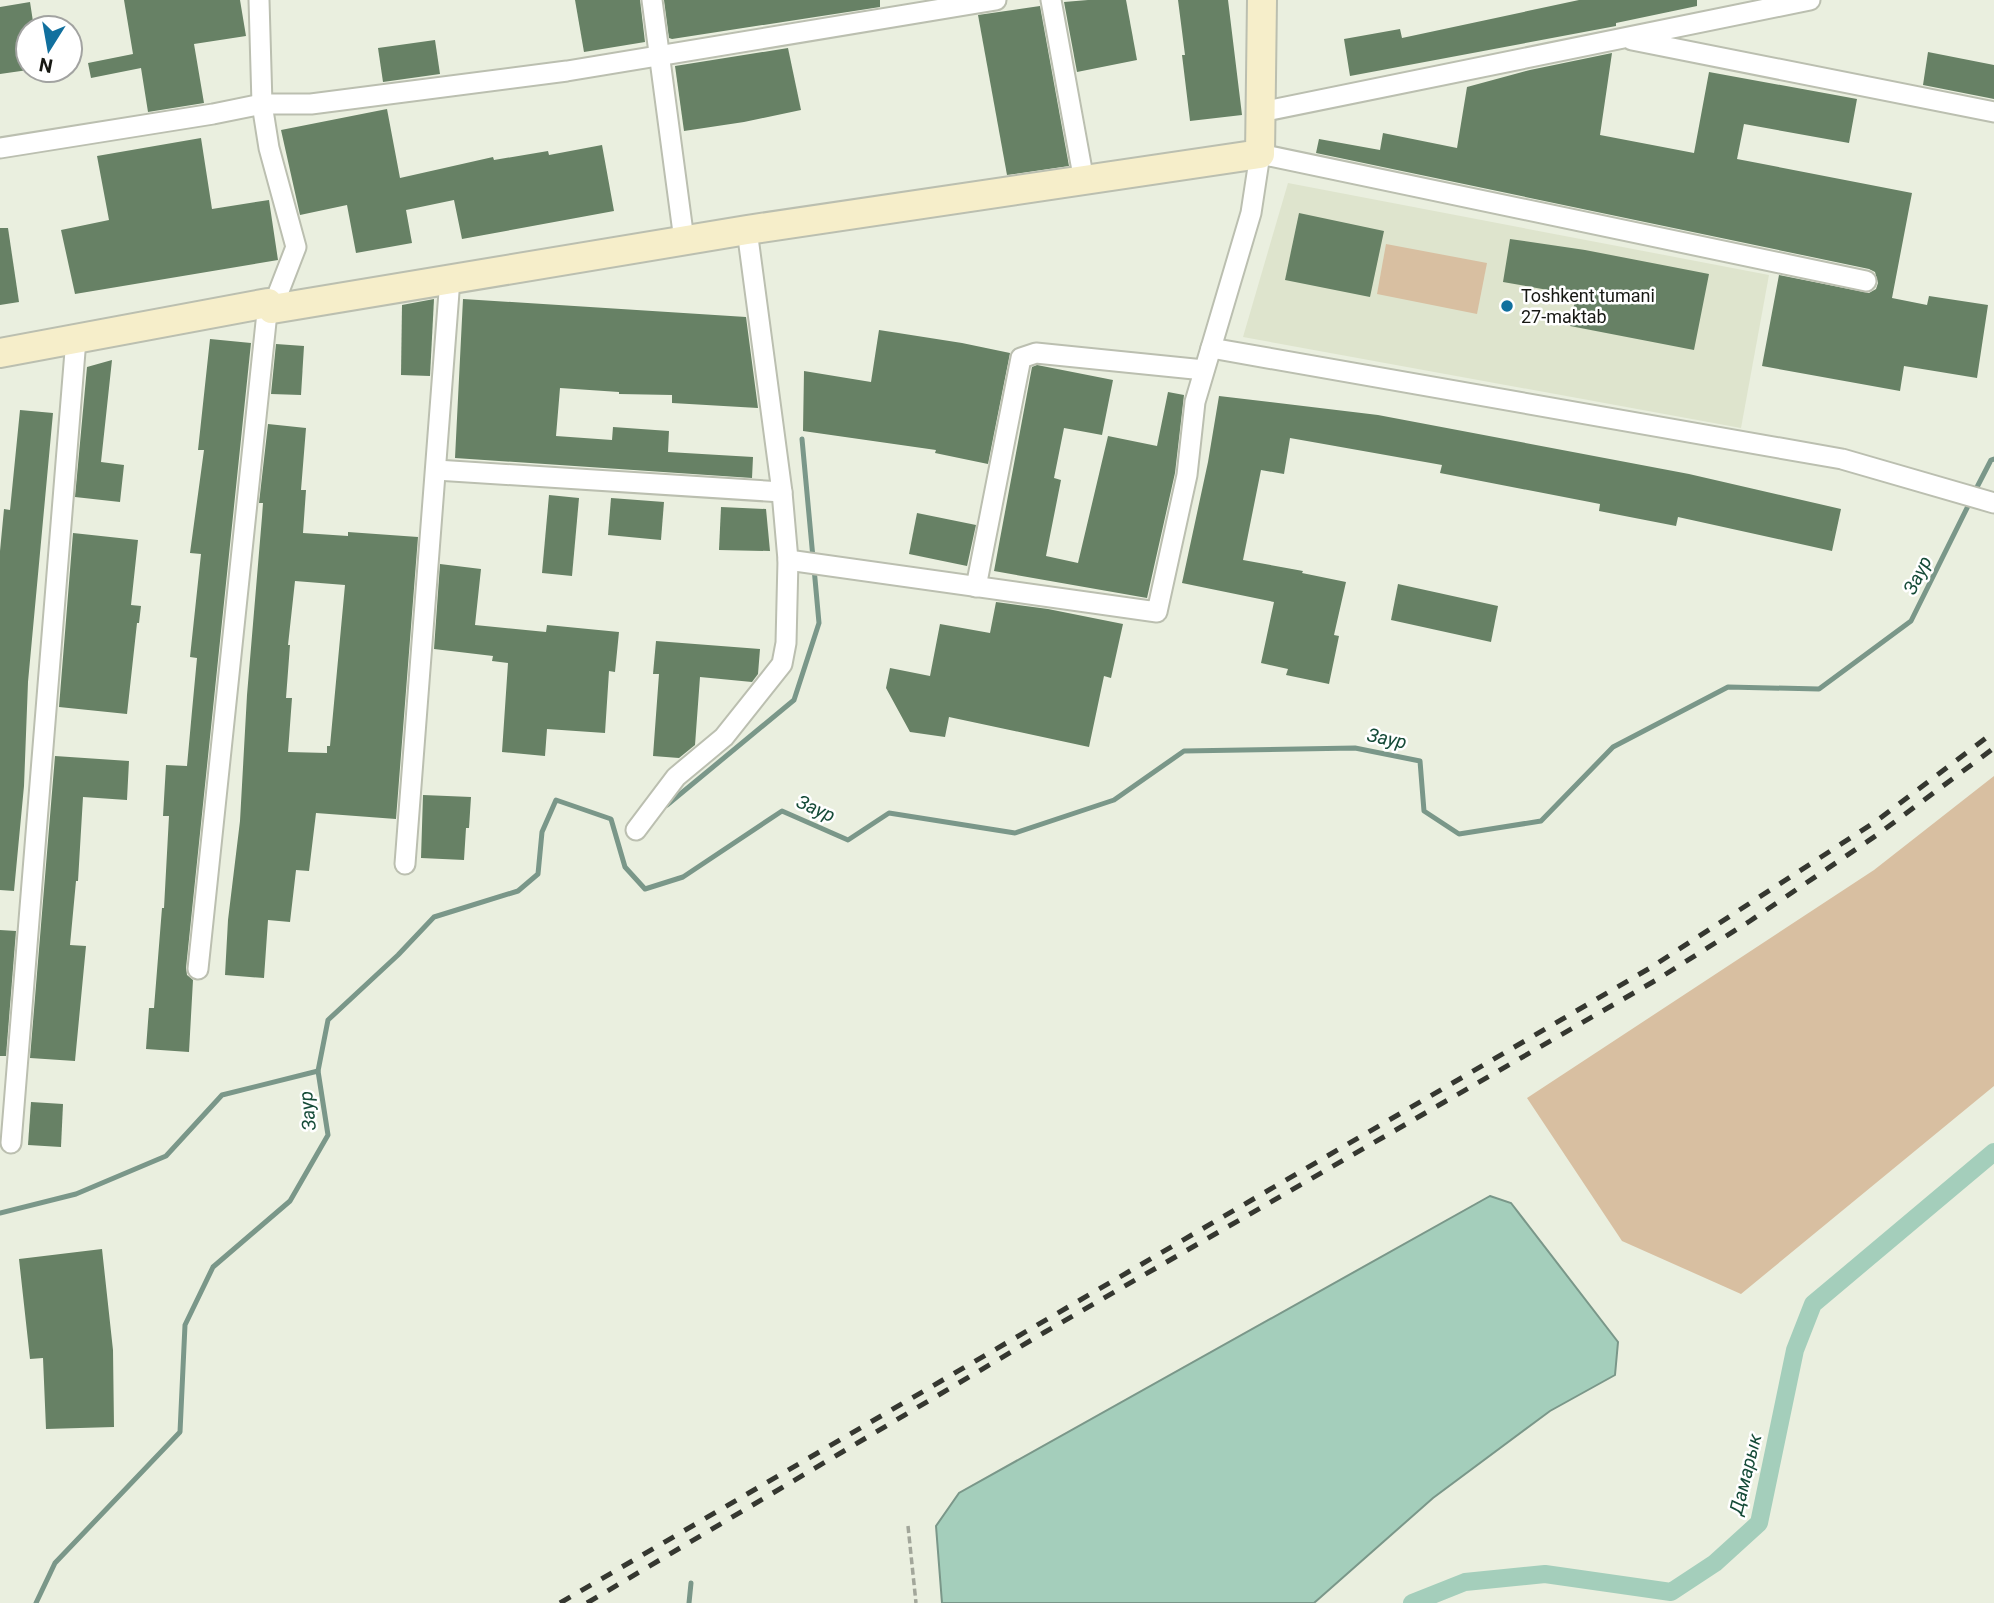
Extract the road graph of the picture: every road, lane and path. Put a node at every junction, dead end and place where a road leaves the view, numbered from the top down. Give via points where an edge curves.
1 (259, 0) edge
2 (652, 0) edge
3 (996, 0) edge
4 (1051, 0) edge
5 (1262, 0) edge
6 (1810, 0) edge
7 (1621, 38) junction
8 (657, 57) junction
9 (262, 104) junction
10 (1994, 111) edge
11 (1261, 113) junction
12 (0, 148) edge
13 (1260, 154) junction
14 (1084, 181) junction
15 (747, 230) junction
16 (684, 240) junction
17 (450, 279) junction
18 (1866, 281) dead end
19 (270, 306) junction
20 (76, 339) junction
21 (1211, 348) junction
22 (0, 353) edge
23 (1204, 370) junction
24 (436, 470) junction
25 (782, 492) junction
26 (1994, 503) edge
27 (788, 560) junction
28 (976, 587) junction
29 (636, 830) dead end
30 (405, 864) dead end
31 (198, 969) dead end
32 (11, 1143) dead end
33 (908, 1526) dead end
34 (916, 1603) edge

1 - 9 street
2 - 8 street
3 - 8 street
4 - 14 street
5 - 11 street
6 - 7 street
7 - 10 street
7 - 11 street
8 - 9 street via 311,104
8 - 16 street
9 - 12 street
9 - 19 street via 296,247
11 - 13 street
13 - 14 street
13 - 18 street
13 - 21 street via 1251,213
14 - 15 street
15 - 16 street
15 - 25 street
16 - 17 street
17 - 19 street
17 - 24 street
19 - 20 street
19 - 31 street
20 - 22 street
20 - 32 street
21 - 23 street
21 - 26 street via 1842,459
23 - 28 street via 1036,353 1021,358
23 - 28 street via 1157,612
24 - 25 street
24 - 30 street
25 - 27 street
27 - 28 street
27 - 29 street via 782,664 724,737 676,777
33 - 34 path

